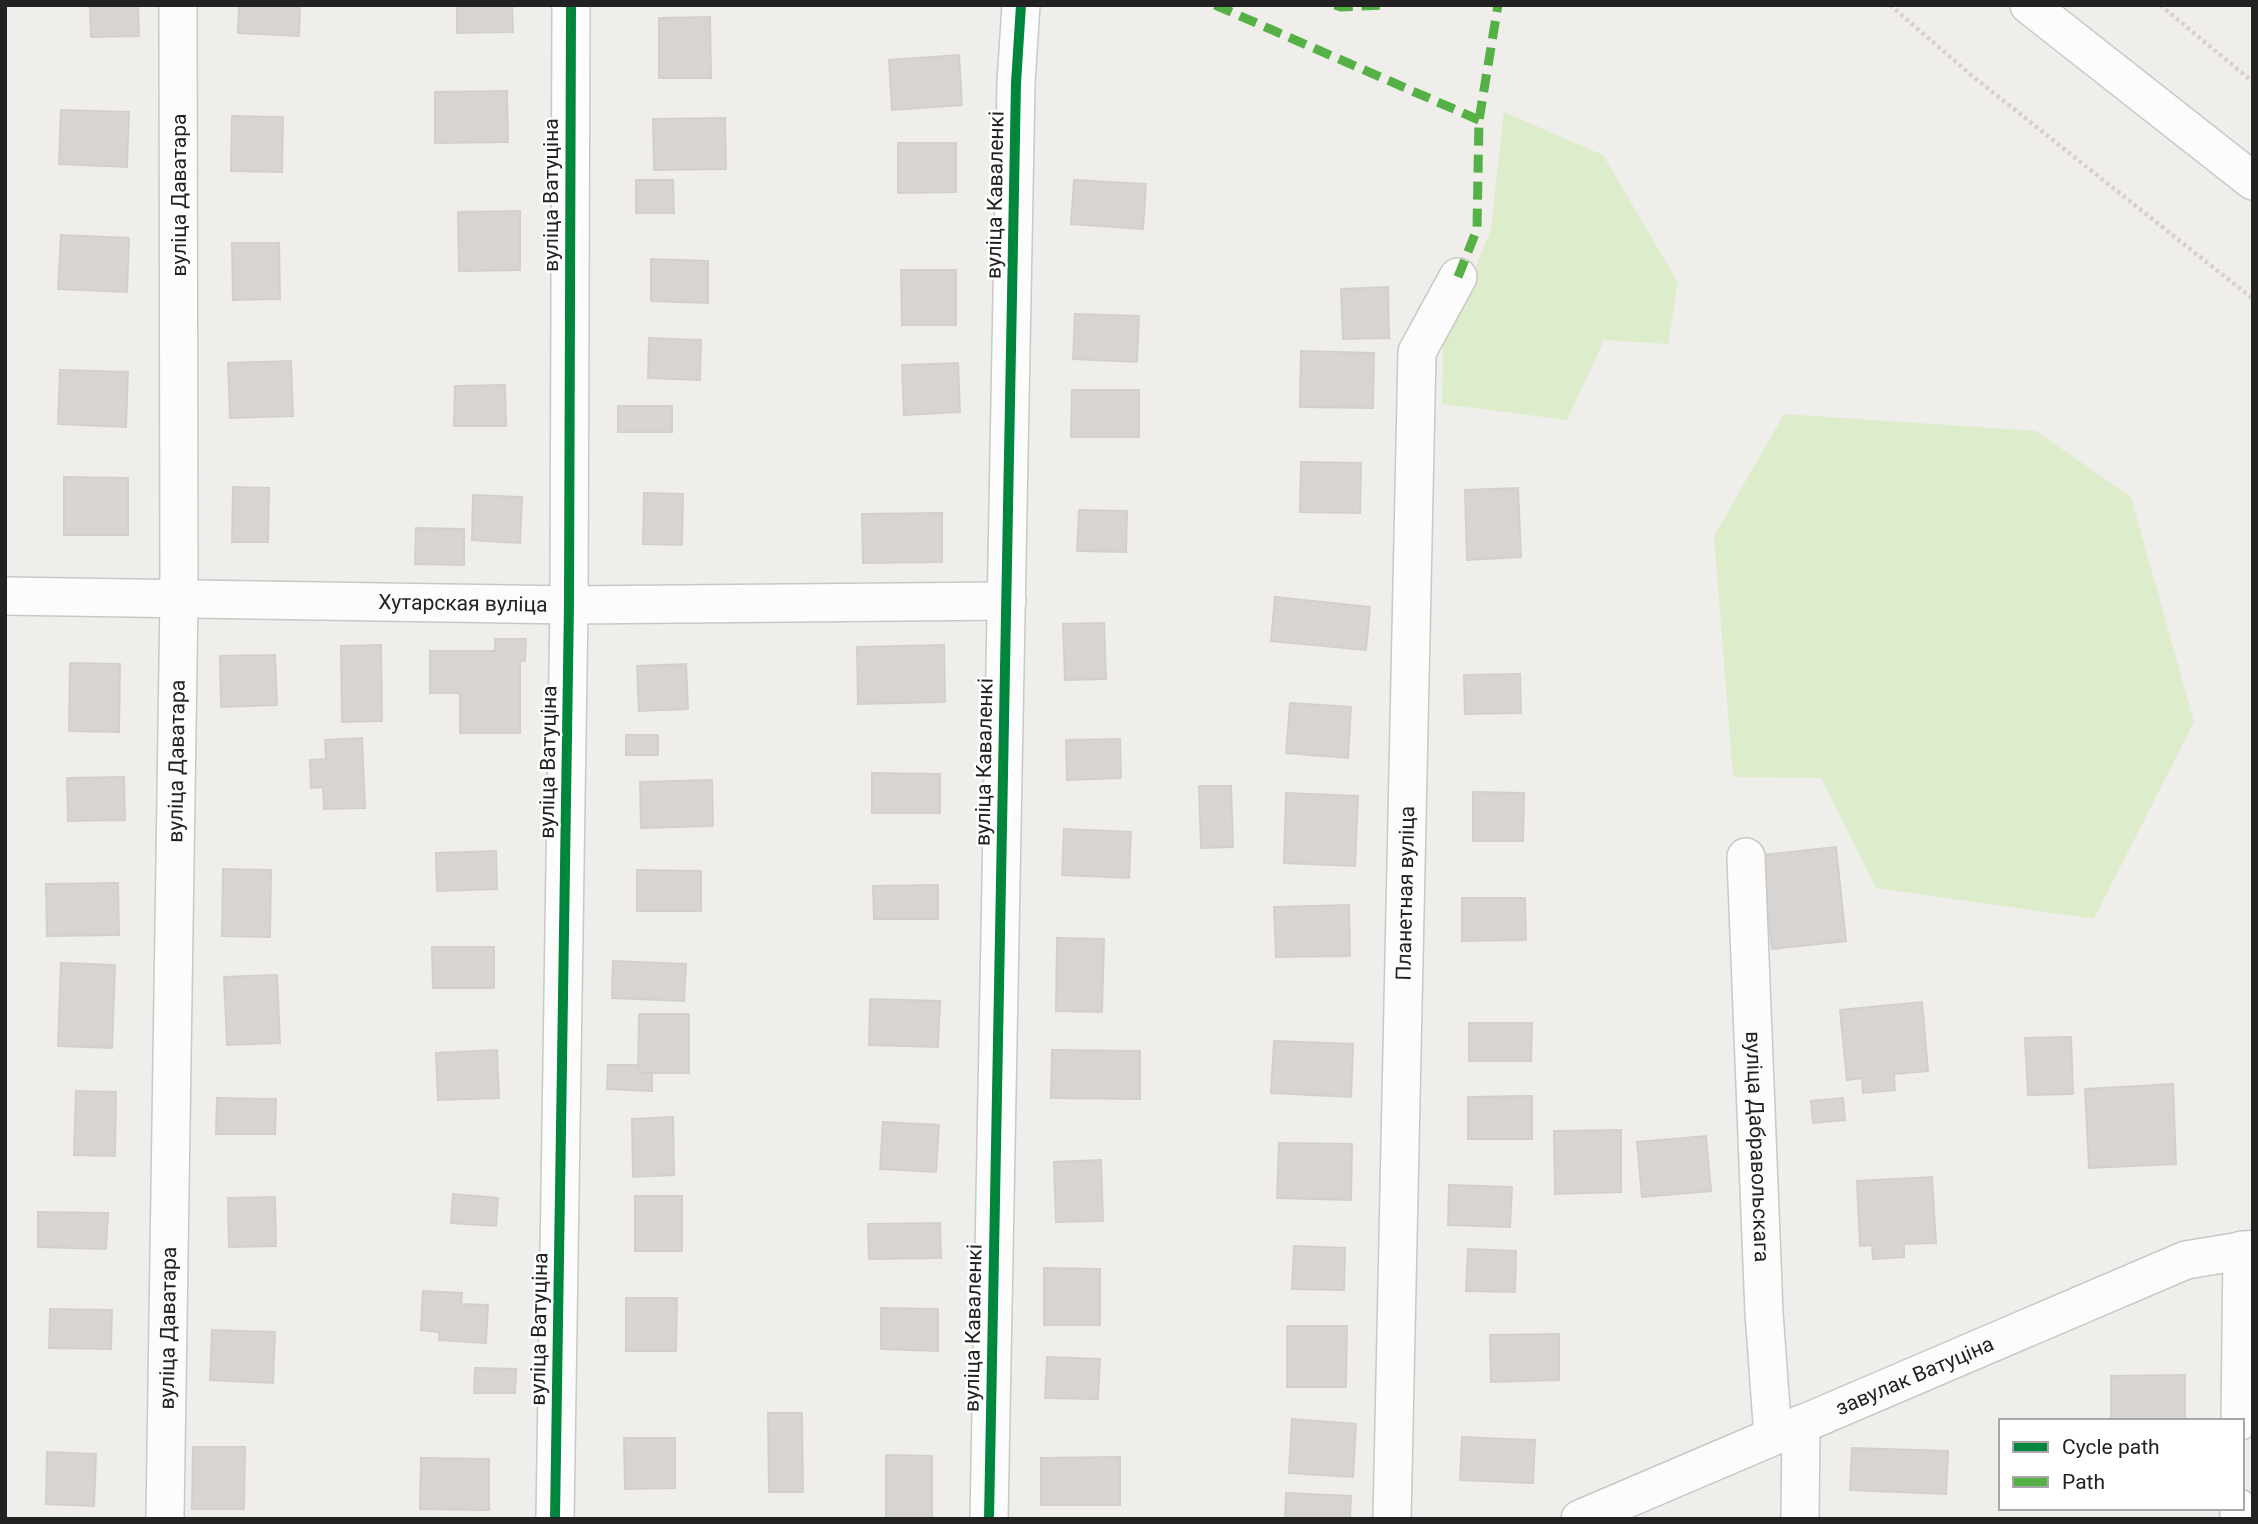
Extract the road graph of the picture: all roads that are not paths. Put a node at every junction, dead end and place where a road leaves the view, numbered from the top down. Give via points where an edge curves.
1 (178, 5) edge
2 (571, 5) edge
3 (1021, 5) edge
4 (2029, 5) edge
5 (2253, 181) edge
6 (1458, 278) dead end
7 (5, 596) edge
8 (180, 598) junction
9 (1007, 601) junction
10 (569, 605) junction
11 (1746, 857) dead end
12 (2248, 1249) edge
13 (2240, 1419) edge
14 (1787, 1430) junction
15 (165, 1519) edge
16 (555, 1519) edge
17 (989, 1519) edge
18 (1392, 1519) edge
19 (1580, 1519) edge
20 (1800, 1519) edge

1 - 8 street, вуліца Даватара
2 - 10 street, вуліца Ватуціна
3 - 9 street, вуліца Каваленкі
4 - 5 street
6 - 18 street, Планетная вуліца via 1418,352
7 - 8 street, Хутарская вуліца
8 - 10 street, Хутарская вуліца
8 - 15 street, вуліца Даватара
9 - 10 street, Хутарская вуліца
9 - 17 street, вуліца Каваленкі
10 - 16 street, вуліца Ватуціна
11 - 14 street, вуліца Дабравольскага via 1764,1313
12 - 13 street
12 - 14 street, завулак Ватуціна via 2186,1260
14 - 19 street, завулак Ватуціна
14 - 20 street, вуліца Дабравольскага

